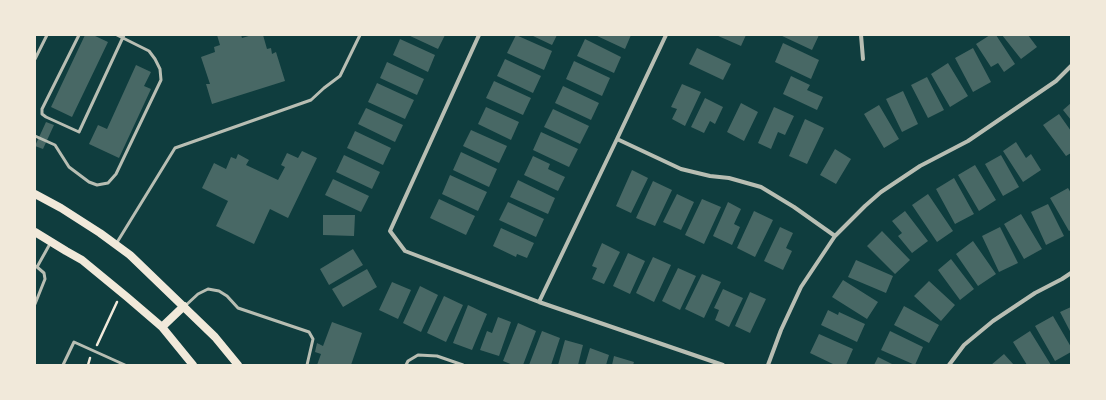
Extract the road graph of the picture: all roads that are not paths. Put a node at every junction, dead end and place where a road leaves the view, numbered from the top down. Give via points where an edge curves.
1 (48, 35) edge
2 (79, 35) edge
3 (117, 35) edge
4 (360, 35) edge
5 (479, 35) edge
6 (666, 35) edge
7 (861, 35) edge
8 (124, 36) edge
9 (35, 59) edge
10 (863, 59) dead end
11 (1071, 66) edge
12 (35, 136) edge
13 (617, 139) junction
14 (35, 194) edge
15 (35, 232) edge
16 (835, 236) junction
17 (51, 242) junction
18 (116, 245) junction
19 (36, 266) edge
20 (1071, 273) edge
21 (538, 302) junction
22 (35, 304) edge
23 (184, 306) junction
24 (162, 328) junction
25 (63, 365) edge
26 (125, 365) edge
27 (193, 365) edge
28 (238, 365) edge
29 (307, 365) edge
30 (406, 365) edge
31 (463, 365) edge
32 (723, 365) edge
33 (768, 365) edge
34 (949, 365) edge

1 - 9 lane
2 - 8 lane via 42,109 42,114 46,117 78,132
3 - 8 lane
4 - 18 lane via 340,76 311,100 175,148
5 - 21 street via 390,231 405,251
6 - 13 street
7 - 10 street
8 - 12 lane via 149,50 160,69 161,80 116,174 108,183 97,185 89,182 69,167 55,145
11 - 16 street via 1056,81 968,141 920,166 881,192
13 - 16 street via 681,169 762,187
13 - 21 street
14 - 18 main road via 62,208
15 - 17 main road
16 - 33 street via 801,286
17 - 19 lane
17 - 24 main road via 82,260
18 - 23 main road
19 - 22 lane via 44,273 45,279
20 - 34 street via 993,321 964,345
21 - 32 street
23 - 24 main road
23 - 28 main road
23 - 29 lane via 208,288 227,296 238,308 309,332 313,339
24 - 27 main road
25 - 26 lane via 74,342
30 - 31 lane via 418,355 436,356

